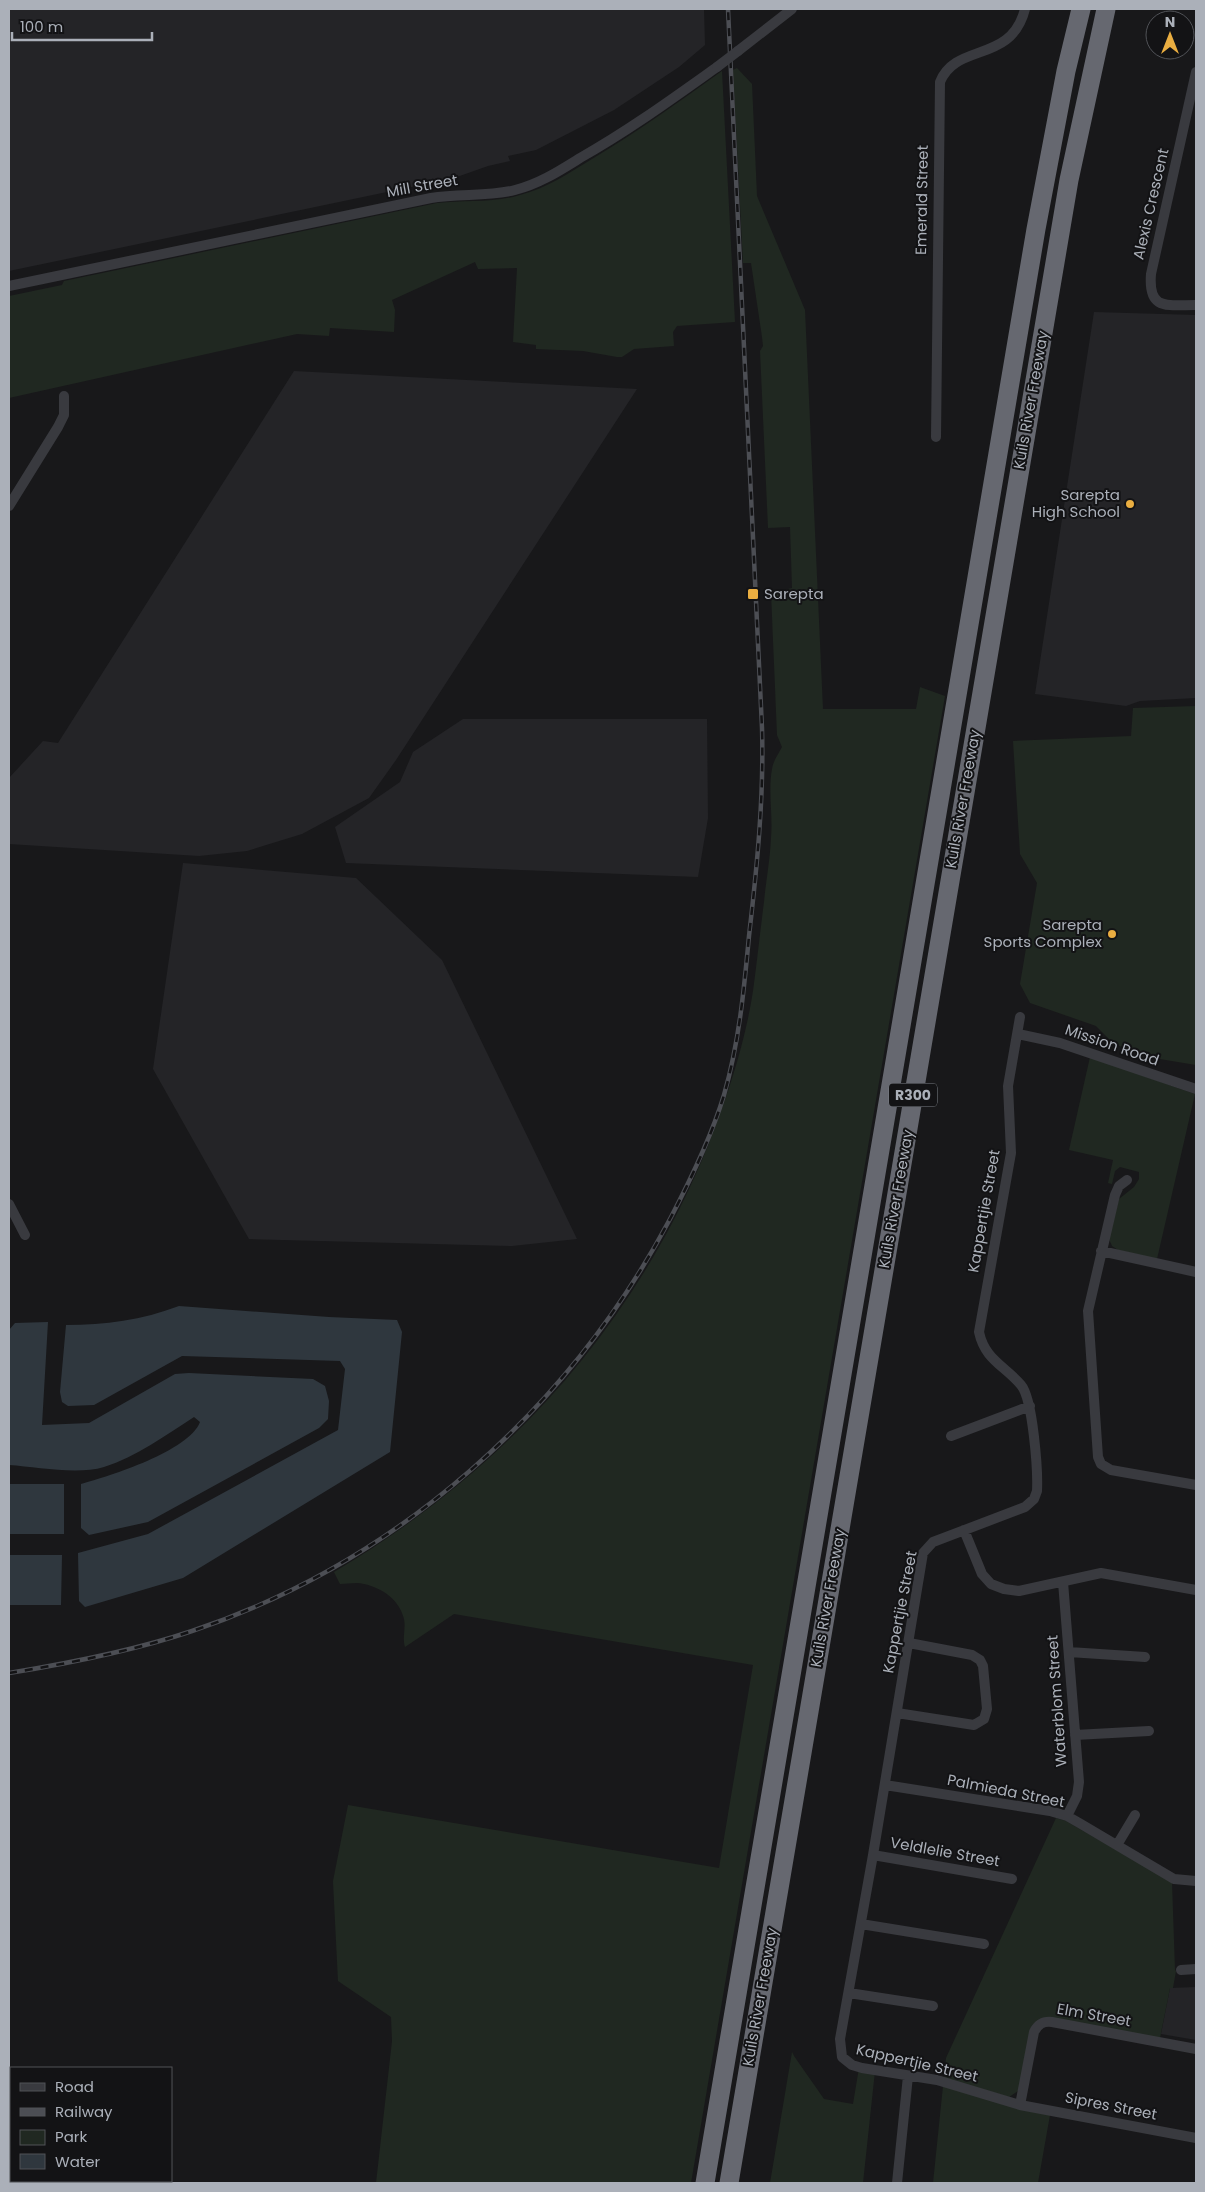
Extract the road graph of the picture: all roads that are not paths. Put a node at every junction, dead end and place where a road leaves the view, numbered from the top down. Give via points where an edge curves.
1 (792, 9) edge
2 (1025, 9) edge
3 (1081, 9) edge
4 (1106, 9) edge
5 (1196, 72) edge
6 (9, 286) edge
7 (1196, 305) edge
8 (64, 396) dead end
9 (936, 437) dead end
10 (9, 506) edge
11 (1020, 1017) dead end
12 (1018, 1034) junction
13 (1196, 1089) edge
14 (1127, 1180) dead end
15 (9, 1204) edge
16 (25, 1235) dead end
17 (1101, 1251) junction
18 (1196, 1272) edge
19 (1030, 1406) junction
20 (951, 1436) dead end
21 (1196, 1484) edge
22 (964, 1530) junction
23 (1063, 1582) junction
24 (1196, 1590) edge
25 (909, 1643) junction
26 (1068, 1652) junction
27 (1145, 1657) dead end
28 (896, 1713) junction
29 (1149, 1731) dead end
30 (1075, 1735) junction
31 (884, 1785) junction
32 (1067, 1816) junction
33 (1135, 1816) dead end
34 (1117, 1845) junction
35 (873, 1855) junction
36 (1012, 1879) dead end
37 (1196, 1881) edge
38 (861, 1924) junction
39 (984, 1944) dead end
40 (1196, 1969) edge
41 (1181, 1970) dead end
42 (849, 1993) junction
43 (933, 2006) dead end
44 (1196, 2049) edge
45 (908, 2076) junction
46 (1020, 2105) junction
47 (1196, 2138) edge
48 (705, 2183) edge
49 (729, 2183) edge
50 (897, 2183) edge

1 - 6 street, Mill Street, bridge via 652,113 545,178 523,187 495,193 431,198
2 - 9 street, Emerald Street via 1016,32 1004,42 952,66 942,75 940,82
3 - 48 highway, Kuils River Freeway / R300 via 1036,229
4 - 49 highway, Kuils River Freeway / R300 via 1069,180
5 - 7 street, Alexis Crescent via 1150,288 1152,297 1159,303
8 - 10 street via 64,415
11 - 12 street, Kappertjie Street
12 - 13 street, Mission Road via 1060,1043
12 - 19 street, Kappertjie Street via 1008,1086 1011,1153 978,1332 989,1356 1021,1384
14 - 17 street via 1115,1195
15 - 16 street
17 - 18 street
17 - 21 street via 1088,1311 1097,1448 1101,1464 1121,1472
19 - 20 street
19 - 22 street, Kappertjie Street via 1037,1487 1034,1499 1026,1507
22 - 23 street via 982,1574 991,1584 1019,1591
22 - 25 street, Kappertjie Street via 933,1542 923,1553
23 - 24 street via 1106,1574
23 - 26 street, Waterblom Street
25 - 28 street, Kappertjie Street
25 - 28 street via 978,1658 983,1666 987,1713 974,1725
26 - 27 street
26 - 30 street, Waterblom Street
28 - 31 street, Kappertjie Street
29 - 30 street
30 - 32 street, Waterblom Street via 1078,1786
31 - 32 street, Palmieda Street via 1036,1808
31 - 35 street, Kappertjie Street
32 - 34 street, Palmieda Street
33 - 34 street
34 - 37 street, Palmieda Street via 1174,1879
35 - 36 street, Veldlelie Street
35 - 38 street, Kappertjie Street
38 - 39 street
38 - 42 street, Kappertjie Street
40 - 41 street
42 - 43 street
42 - 45 street, Kappertjie Street via 840,2038 842,2058 857,2067
44 - 46 street, Elm Street via 1044,2022 1034,2032
45 - 46 street, Kappertjie Street via 958,2085
45 - 50 street
46 - 47 street, Sipres Street

